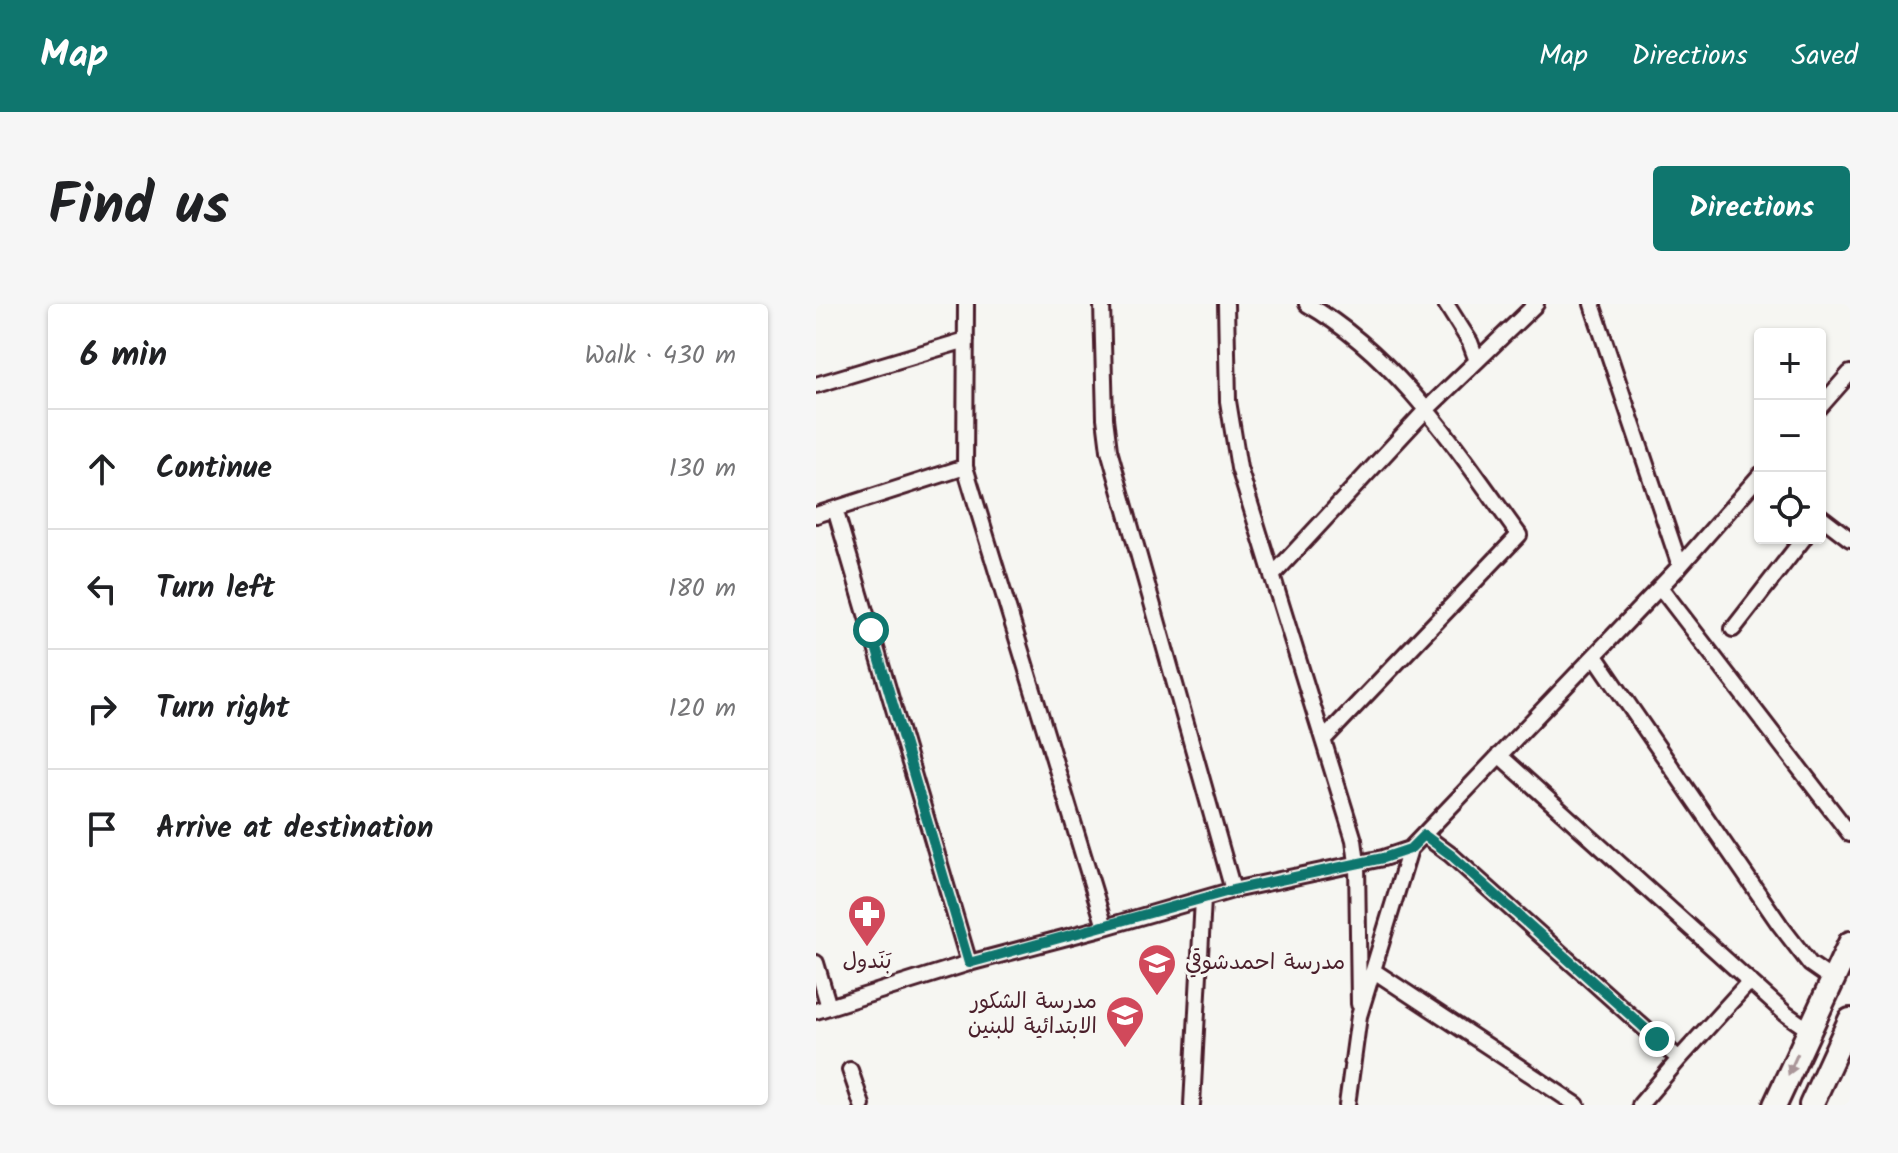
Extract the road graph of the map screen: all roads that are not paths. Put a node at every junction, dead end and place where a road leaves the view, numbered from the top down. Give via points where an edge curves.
1 (966, 304) edge
2 (1102, 304) edge
3 (1226, 304) edge
4 (1307, 304) edge
5 (1446, 304) edge
6 (1536, 304) edge
7 (1592, 304) edge
8 (966, 340) junction
9 (1477, 361) junction
10 (1850, 373) edge
11 (816, 385) edge
12 (1826, 400) edge
13 (1426, 410) junction
14 (965, 467) junction
15 (1754, 482) edge
16 (835, 509) junction
17 (816, 515) edge
18 (1826, 521) edge
19 (1850, 539) edge
20 (1799, 544) edge
21 (1680, 566) junction
22 (1272, 576) junction
23 (1660, 587) junction
24 (1733, 629) dead end
25 (1595, 656) junction
26 (1323, 740) junction
27 (1499, 755) junction
28 (1850, 834) edge
29 (1424, 835) junction
30 (1410, 849) junction
31 (1357, 863) junction
32 (1233, 890) junction
33 (1203, 899) junction
34 (1105, 927) junction
35 (1850, 943) edge
36 (816, 963) edge
37 (969, 963) junction
38 (1374, 971) junction
39 (1833, 980) junction
40 (1750, 981) junction
41 (823, 1009) edge
42 (1359, 1016) junction
43 (1850, 1020) edge
44 (1809, 1030) junction
45 (1679, 1059) junction
46 (850, 1070) dead end
47 (862, 1105) edge
48 (1192, 1105) edge
49 (1347, 1105) edge
50 (1577, 1105) edge
51 (1640, 1105) edge
52 (1775, 1105) edge
53 (1811, 1105) edge

1 - 8 street
2 - 32 street via 1109,450
3 - 22 street via 1228,401 1239,468
4 - 13 street via 1377,356
5 - 9 street
6 - 9 street
7 - 21 street
8 - 11 street
8 - 14 street
9 - 13 street
10 - 12 street
13 - 22 street
13 - 26 street via 1519,535
14 - 16 street
14 - 34 street
15 - 21 street
16 - 17 street
16 - 37 street
18 - 19 street
20 - 24 street
21 - 23 street
22 - 26 street
23 - 25 street
23 - 28 street
25 - 27 street
25 - 39 street via 1780,925 1810,964
26 - 31 street
27 - 29 street
27 - 40 street
29 - 30 street
29 - 45 street
30 - 31 street
30 - 38 street
31 - 32 street
31 - 42 street
32 - 33 street
33 - 34 street
33 - 48 street
34 - 37 street
35 - 39 main road
36 - 41 street
37 - 41 street
38 - 42 street
38 - 50 street
39 - 44 main road
40 - 44 street
40 - 45 street
42 - 49 street
43 - 53 main road
44 -> 52 main road
45 - 51 street
46 - 47 street

